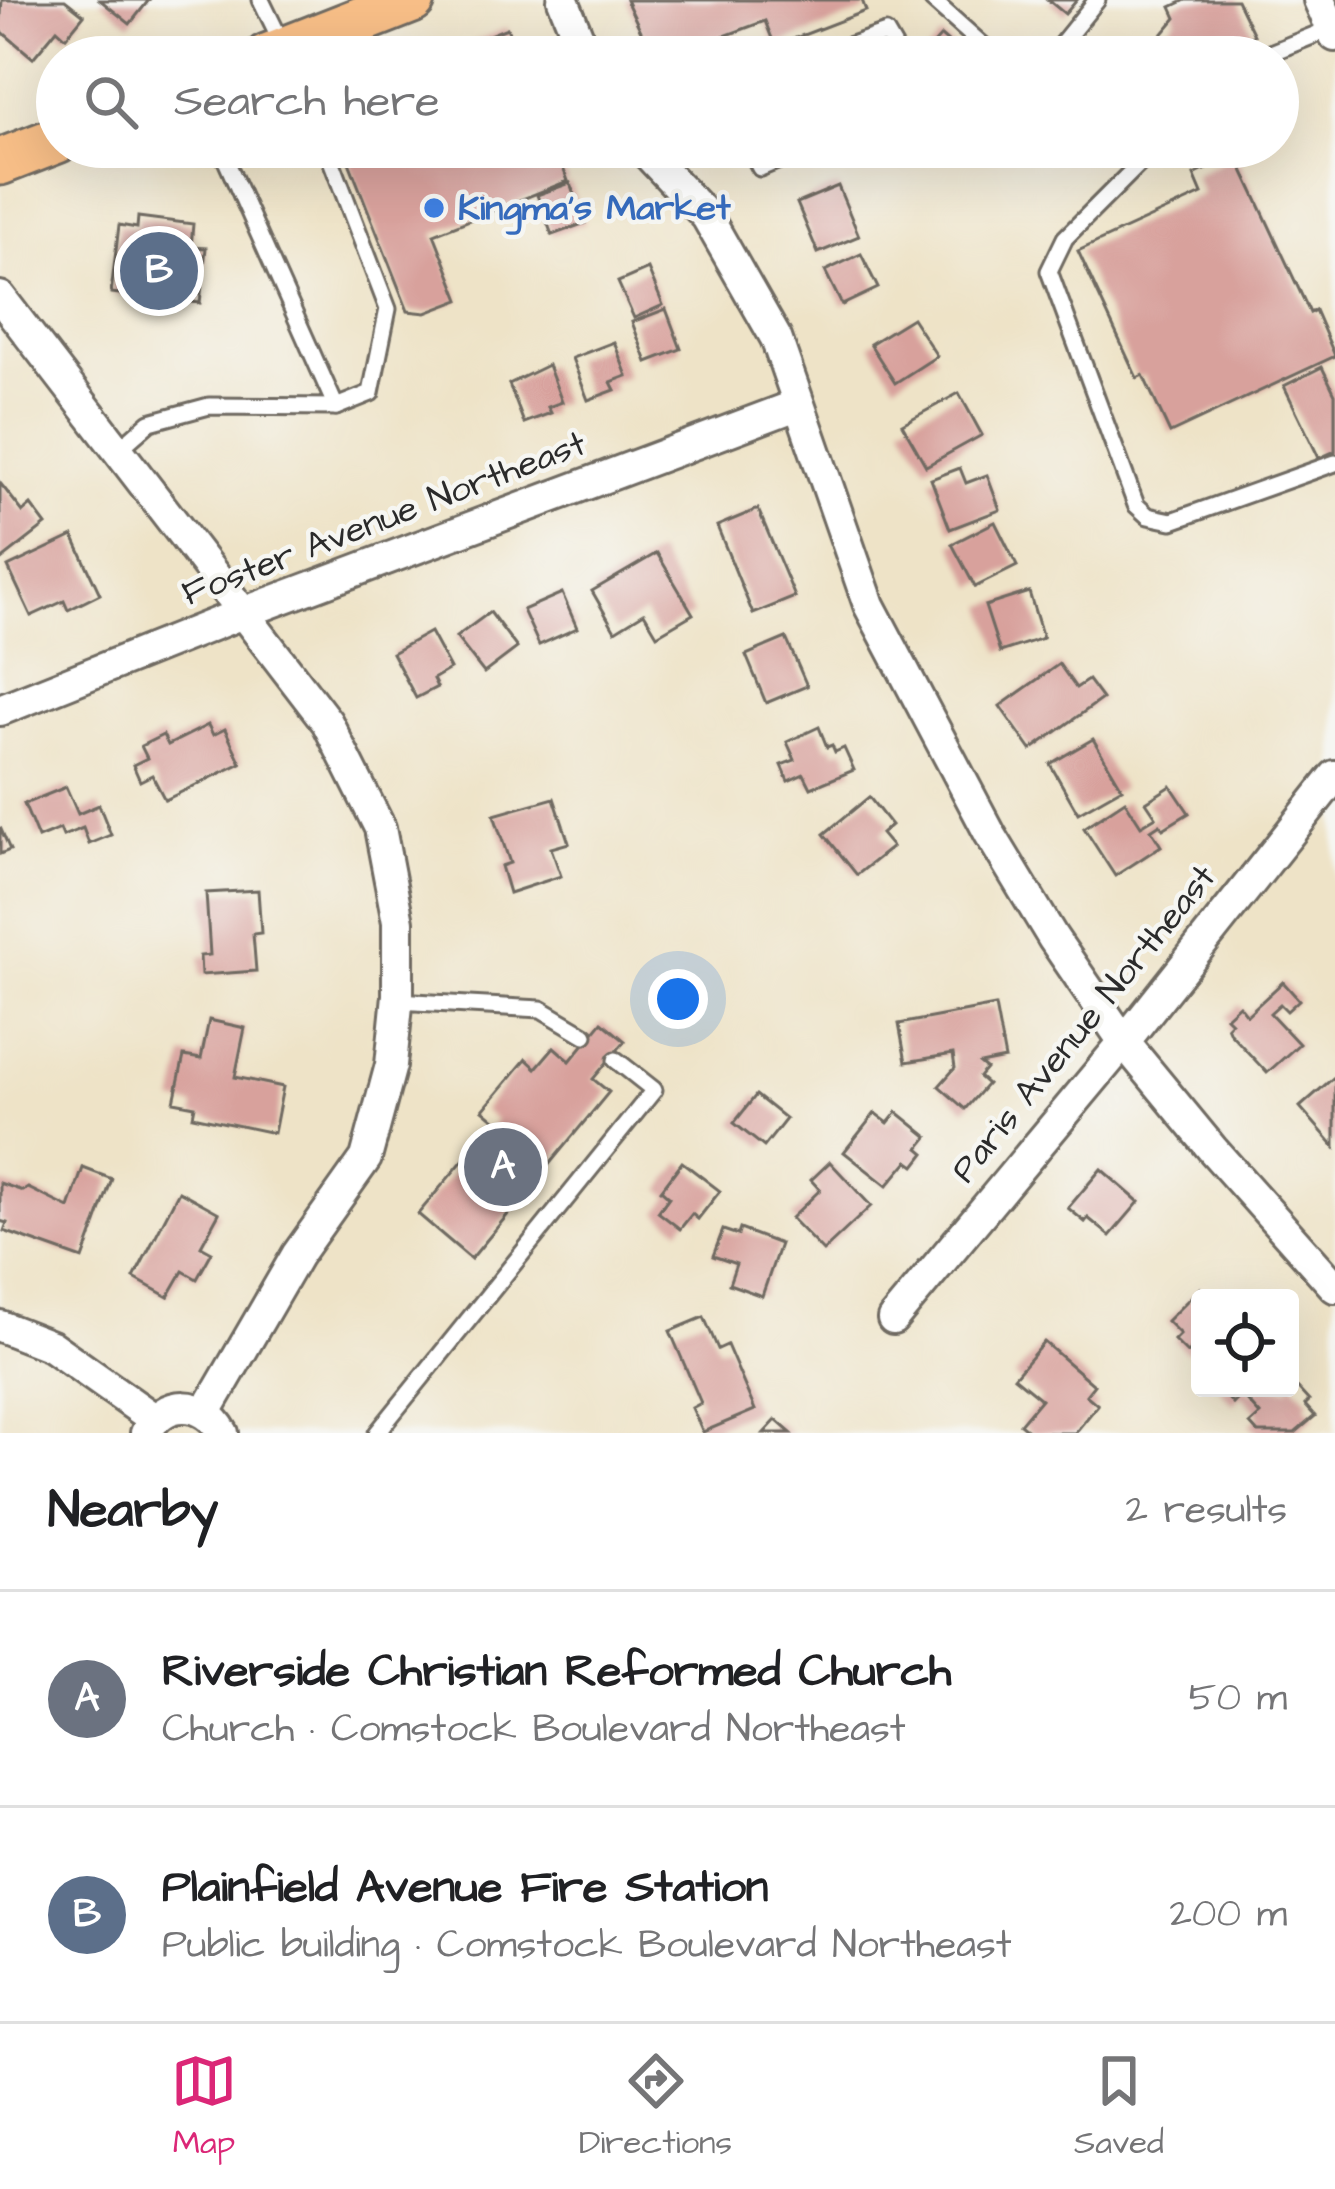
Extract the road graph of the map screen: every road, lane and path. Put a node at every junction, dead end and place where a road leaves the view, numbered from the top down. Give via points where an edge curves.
1 (261, 0) edge
2 (412, 0) edge
3 (563, 0) edge
4 (932, 0) edge
5 (1097, 0) edge
6 (362, 9) edge
7 (1330, 23) edge
8 (273, 36) edge
9 (314, 36) edge
10 (578, 36) edge
11 (972, 36) edge
12 (1068, 36) edge
13 (1299, 38) edge
14 (36, 146) edge
15 (2, 156) edge
16 (229, 168) edge
17 (334, 168) edge
18 (661, 168) edge
19 (1135, 168) edge
20 (0, 297) edge
21 (797, 405) junction
22 (336, 407) junction
23 (116, 451) junction
24 (1335, 463) edge
25 (240, 614) junction
26 (0, 710) edge
27 (1335, 776) edge
28 (398, 1001) junction
29 (585, 1035) dead end
30 (1124, 1042) junction
31 (616, 1060) dead end
32 (1335, 1287) edge
33 (893, 1319) dead end
34 (0, 1326) edge
35 (214, 1422) edge
36 (150, 1426) edge
37 (377, 1433) edge

1 - 8 lane
2 - 6 main road
3 - 10 street
4 - 11 lane
5 - 12 lane
6 - 9 main road
7 - 13 lane
14 - 15 main road
16 - 22 lane
17 - 22 lane via 388,309 371,394
18 - 21 street via 707,217 776,338
19 - 24 lane via 1065,238 1049,271 1136,505 1172,521
20 - 23 street
21 - 25 street, Foster Avenue Northeast
21 - 30 street via 869,605 951,766
22 - 23 lane via 209,406 150,422
23 - 25 street
25 - 26 street, Foster Avenue Northeast
25 - 28 street via 327,722 380,828 398,922
27 - 30 street, Paris Avenue Northeast
28 - 29 lane via 541,1009
28 - 35 street via 392,1065 366,1158 297,1255
30 - 32 street
30 - 33 street, Paris Avenue Northeast
31 - 37 lane via 653,1090
34 - 36 street via 51,1346
35 - 36 street via 178,1406

